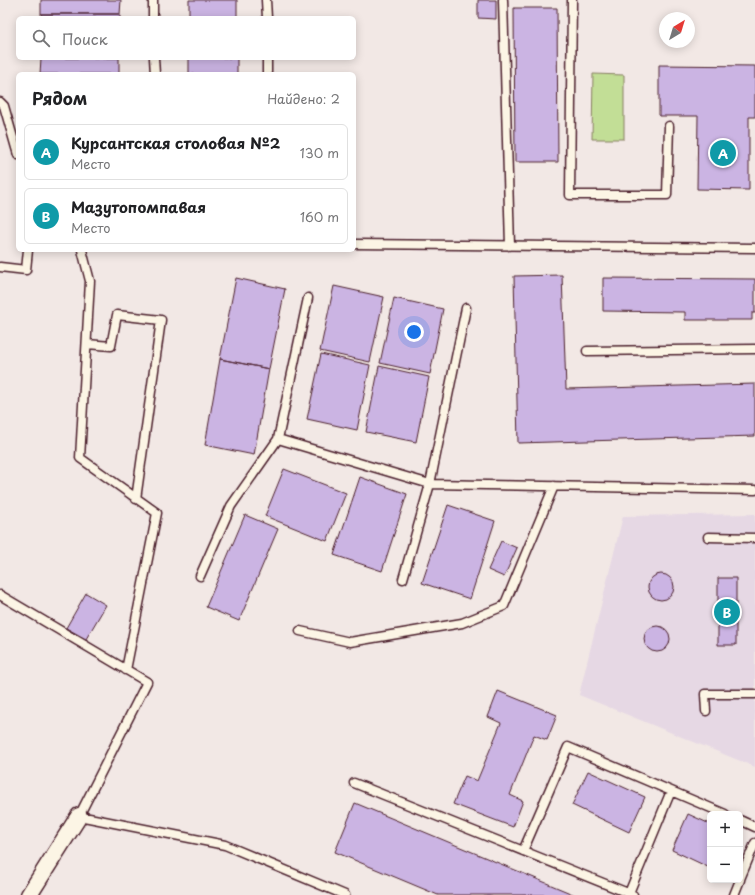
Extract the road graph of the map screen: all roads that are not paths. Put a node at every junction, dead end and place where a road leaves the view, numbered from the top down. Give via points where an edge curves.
1 (153, 0) edge
2 (266, 0) edge
3 (503, 0) edge
4 (572, 0) edge
5 (153, 16) edge
6 (267, 16) edge
7 (154, 60) edge
8 (267, 60) edge
9 (155, 72) edge
10 (267, 72) edge
11 (0, 102) edge
12 (669, 126) dead end
13 (16, 148) edge
14 (356, 244) edge
15 (510, 246) junction
16 (755, 248) edge
17 (28, 252) edge
18 (83, 252) edge
19 (0, 266) edge
20 (308, 298) dead end
21 (466, 308) dead end
22 (87, 344) junction
23 (755, 349) edge
24 (587, 351) dead end
25 (278, 439) junction
26 (430, 484) junction
27 (554, 486) junction
28 (755, 490) edge
29 (136, 499) junction
30 (708, 537) dead end
31 (755, 538) edge
32 (200, 576) dead end
33 (403, 578) dead end
34 (0, 595) edge
35 (300, 631) dead end
36 (126, 670) junction
37 (755, 694) edge
38 (706, 711) dead end
39 (354, 783) dead end
40 (671, 791) junction
41 (718, 811) edge
42 (79, 816) junction
43 (743, 821) edge
44 (755, 827) edge
45 (755, 843) edge
46 (523, 851) junction
47 (743, 873) edge
48 (739, 883) edge
49 (631, 894) edge
50 (29, 895) edge
51 (345, 895) edge
52 (734, 895) edge

1 - 5 lane
2 - 6 lane
3 - 15 lane
4 - 12 lane via 570,194 667,195
7 - 9 lane
8 - 10 lane
11 - 13 lane via 4,106
14 - 15 lane
15 - 16 lane
17 - 19 lane via 26,270
18 - 22 lane via 90,281
20 - 25 lane
21 - 26 lane
22 - 29 lane via 80,458
22 - 29 lane via 111,346 117,315 161,320
23 - 24 lane
25 - 26 lane
25 - 32 lane via 231,506
26 - 27 lane
26 - 33 lane
27 - 28 lane
27 - 35 lane via 504,606 462,622 350,642
29 - 36 lane via 156,513
30 - 31 lane
34 - 36 lane
36 - 42 lane via 147,682
37 - 38 lane via 705,694
39 - 46 lane
40 - 41 lane
40 - 46 lane via 568,748
40 - 49 lane
42 - 50 street
42 - 51 lane via 226,845
43 - 44 lane
45 - 47 lane
46 - 49 lane
48 - 52 lane

